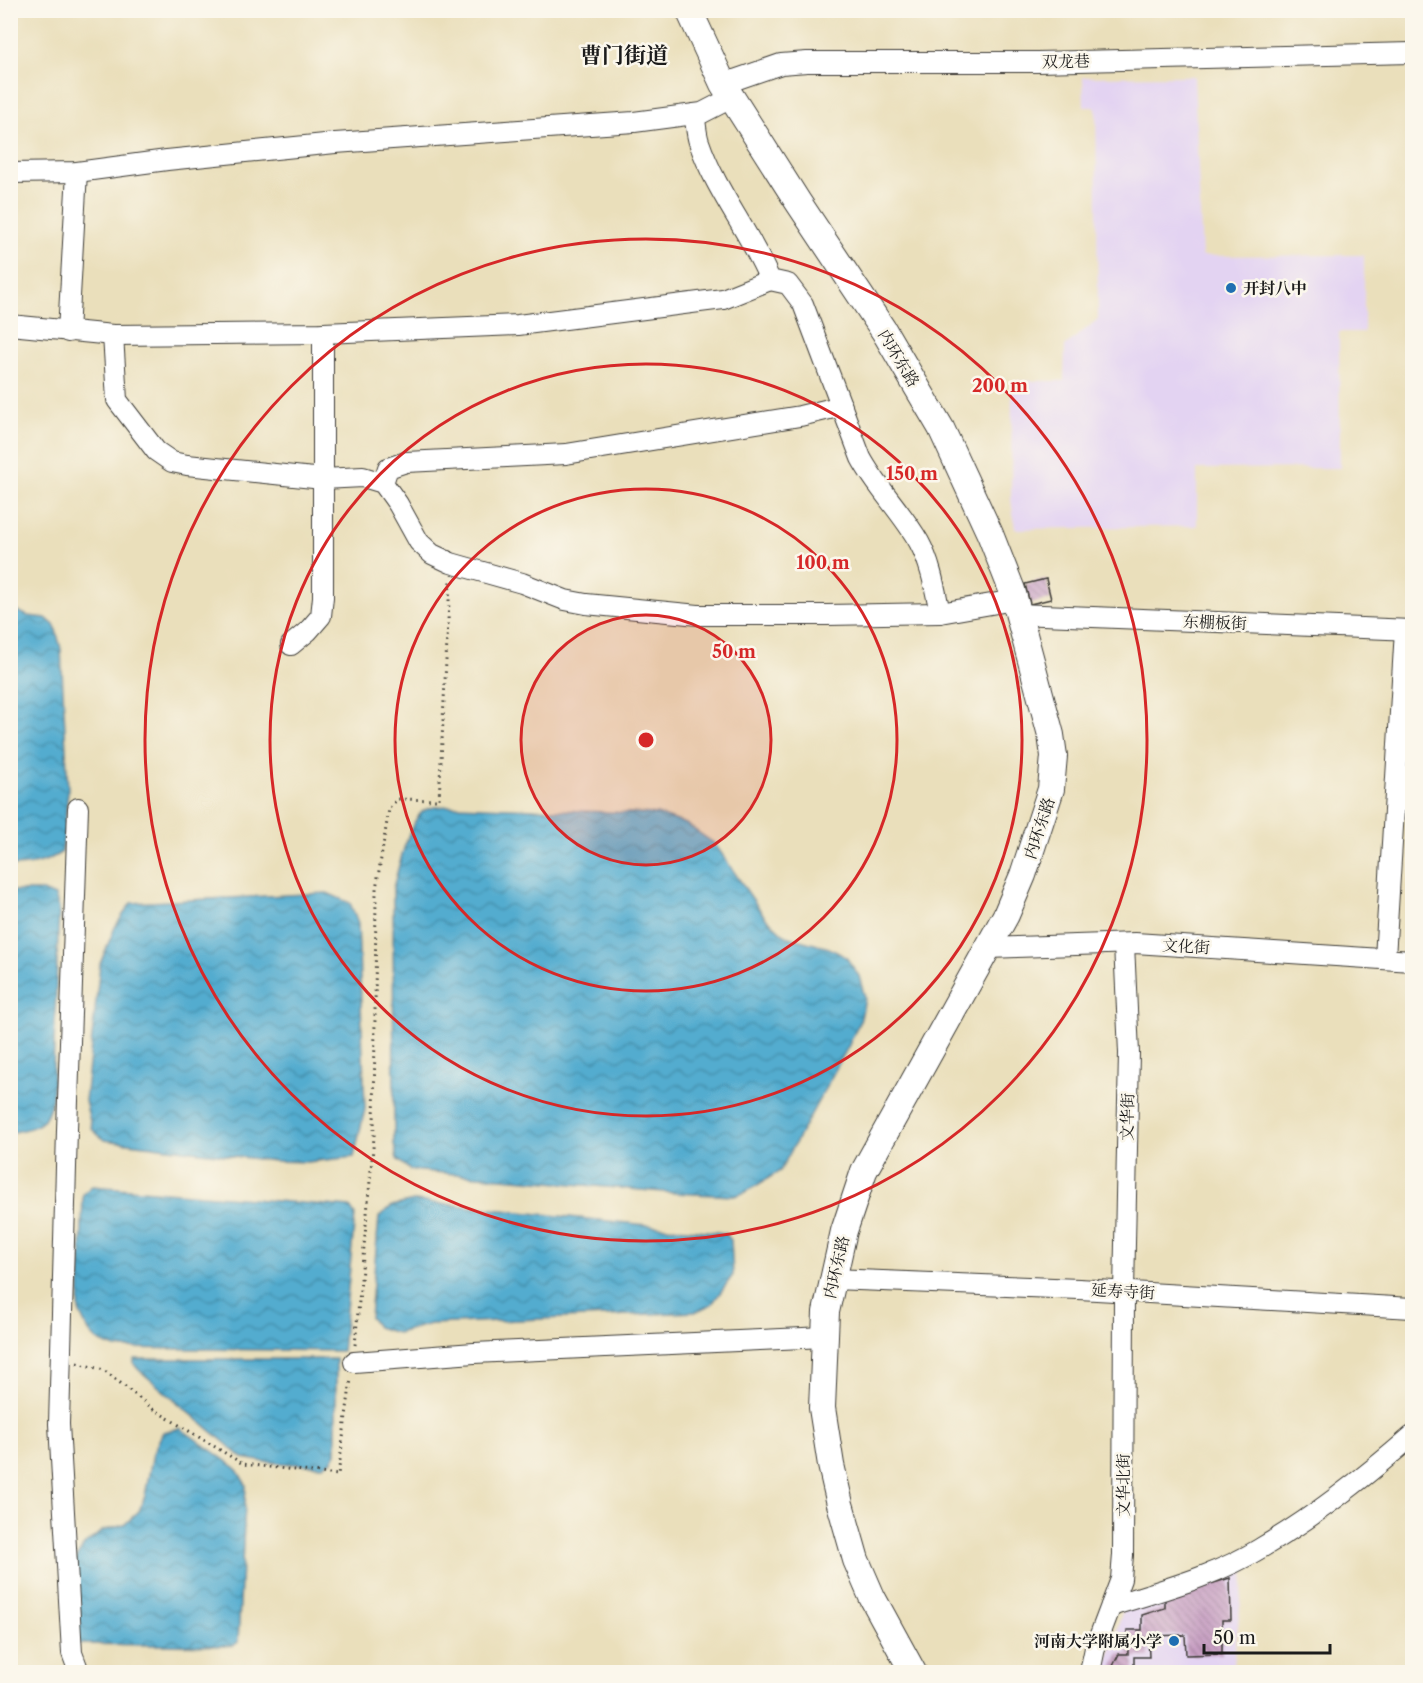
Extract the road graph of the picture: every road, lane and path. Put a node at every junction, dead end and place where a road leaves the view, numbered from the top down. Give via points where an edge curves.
1 (689, 10) edge
2 (1413, 53) edge
3 (728, 90) junction
4 (694, 114) junction
5 (10, 172) edge
6 (77, 172) junction
7 (770, 280) junction
8 (10, 325) edge
9 (68, 332) junction
10 (323, 333) junction
11 (113, 335) junction
12 (842, 405) junction
13 (323, 479) junction
14 (383, 483) junction
15 (451, 563) junction
16 (1016, 607) junction
17 (940, 614) junction
18 (1409, 630) edge
19 (291, 645) dead end
20 (78, 808) dead end
21 (1124, 944) junction
22 (988, 948) junction
23 (1385, 958) junction
24 (1413, 961) edge
25 (833, 1279) junction
26 (1124, 1291) junction
27 (1413, 1308) edge
28 (824, 1337) junction
29 (60, 1359) junction
30 (354, 1362) junction
31 (1413, 1436) edge
32 (1111, 1606) junction
33 (80, 1672) edge
34 (913, 1672) edge
35 (1090, 1672) edge

1 - 3 street, 内环东路
2 - 3 street, 双龙巷 via 1037,62 807,62 781,64
3 - 4 street, 双龙巷 via 702,113
3 - 16 street, 内环东路 via 884,331 941,428 990,534
4 - 6 street, 双龙巷 via 634,122 334,143
4 - 7 street via 699,141 723,195
5 - 6 street, 双龙巷
6 - 9 street
7 - 10 street via 723,300 598,316 518,325
7 - 12 street via 788,284 803,304
8 - 9 street
9 - 11 street
10 - 11 street
10 - 13 street
11 - 13 street via 117,400 156,451 172,462
12 - 14 street via 800,416 566,454 406,462 388,468
12 - 17 street via 871,477 920,543
13 - 14 street via 363,477
13 - 19 street via 321,616
14 - 15 street, 东棚板街 via 419,542
15 - 17 street, 东棚板街 via 565,600 653,612
15 - 30 path via 439,800 397,799 389,809 376,889 374,1137
16 - 17 street, 东棚板街
16 - 18 street, 东棚板街
16 - 22 street, 内环东路 via 1051,735 1054,772 1023,875
18 - 23 street
20 - 29 street
21 - 22 street, 文化街
21 - 23 street, 文化街
21 - 26 street, 文华街 via 1129,1053
22 - 25 street, 内环东路 via 864,1171
23 - 24 street, 文化街
25 - 26 street, 延寿寺街
25 - 28 street, 内环东路
26 - 27 street, 延寿寺街
26 - 32 street, 文华北街 via 1123,1555 1121,1579
28 - 30 street
28 - 34 street, 内环东路 via 822,1408 840,1504 856,1560 872,1597
29 - 30 path via 104,1370 153,1409 243,1464 338,1475
29 - 33 street via 59,1424 70,1628 72,1653
31 - 32 street via 1351,1488 1260,1549 1201,1577
32 - 35 street, 文华北街

